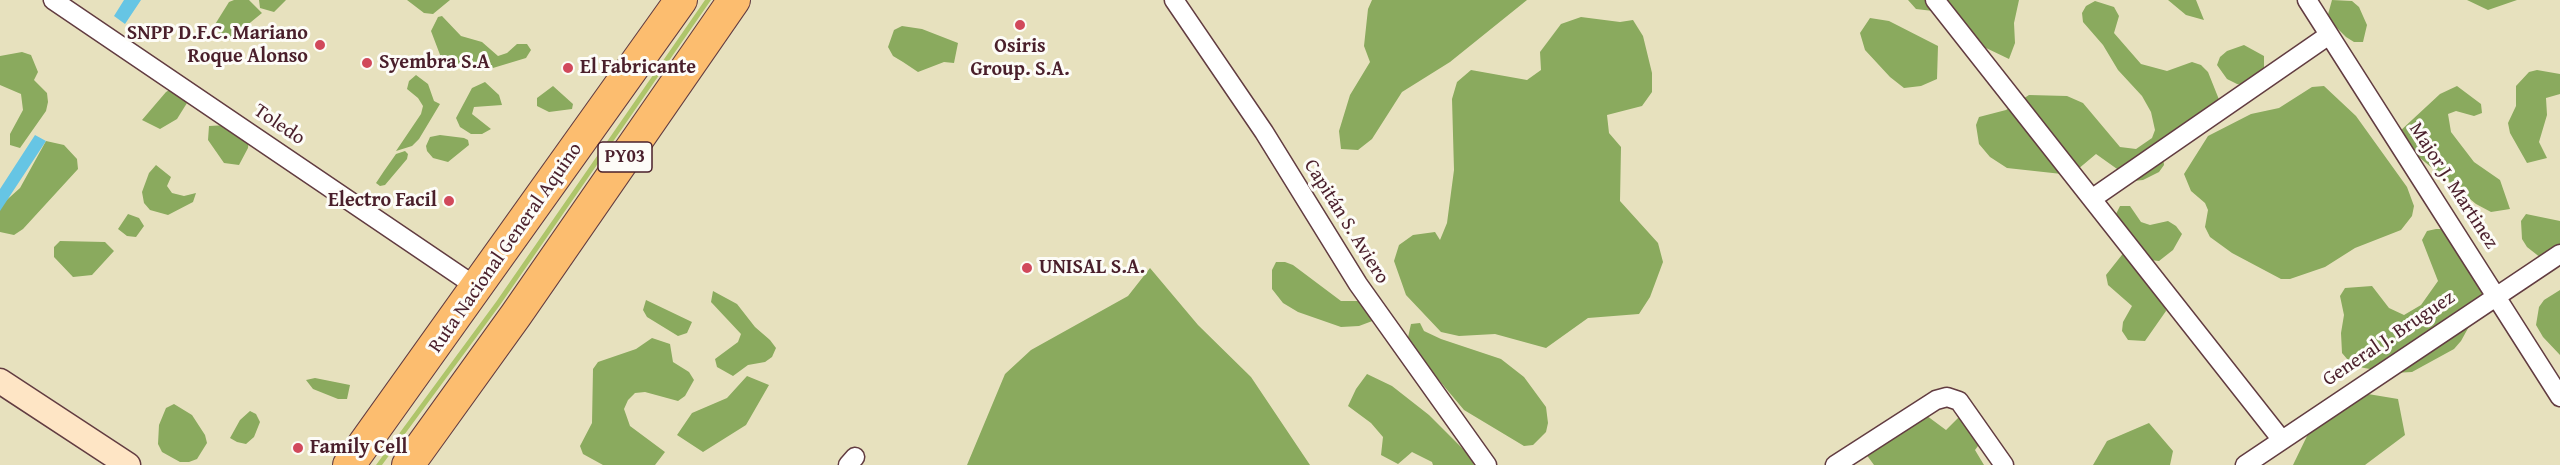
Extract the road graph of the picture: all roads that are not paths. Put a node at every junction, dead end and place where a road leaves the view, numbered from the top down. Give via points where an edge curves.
1 (53, 0) edge
2 (734, 0) edge
3 (1173, 0) edge
4 (1935, 0) edge
5 (2307, 0) edge
6 (678, 1) edge
7 (2329, 35) junction
8 (2093, 198) junction
9 (2560, 254) edge
10 (478, 288) junction
11 (2497, 294) junction
12 (0, 381) edge
13 (2560, 397) edge
14 (2281, 439) junction
15 (128, 465) edge
16 (349, 465) edge
17 (408, 465) edge
18 (1487, 465) edge
19 (1835, 465) edge
20 (2004, 465) edge
21 (2245, 465) edge

1 - 10 street, Toledo
2 - 17 highway, PY03
3 - 18 street, Capitán S. Aviero via 1264,132 1358,284
4 - 8 street
5 - 7 street, Major J. Martinez
6 - 10 highway, Ruta Nacional General Aquino / PY03
7 - 8 street
7 - 11 street, Major J. Martinez
8 - 14 street
9 - 11 street, General J. Bruguez
10 - 16 highway, Ruta Nacional General Aquino / PY03
11 - 13 street, Major J. Martinez
11 - 14 street, General J. Bruguez
12 - 15 street
14 - 21 street, General J. Bruguez
19 - 20 street via 1936,400 1947,397 1959,401

